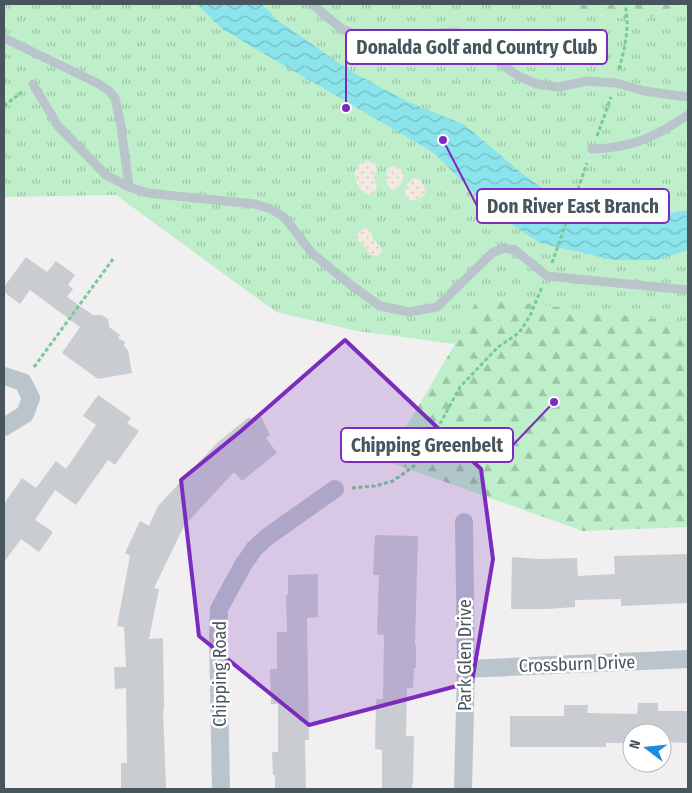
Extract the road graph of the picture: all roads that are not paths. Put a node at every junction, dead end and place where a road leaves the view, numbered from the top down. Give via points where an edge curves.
1 (312, 4) edge
2 (4, 38) edge
3 (33, 84) dead end
4 (688, 97) edge
5 (688, 115) edge
6 (592, 149) road end
7 (129, 187) junction
8 (688, 290) edge
9 (4, 376) edge
10 (4, 427) edge
11 (335, 490) road end
12 (464, 522) dead end
13 (688, 660) edge
14 (466, 669) junction
15 (221, 789) edge
16 (463, 789) edge

1 - 4 lane via 342,29 377,41 406,40 439,33 466,34 518,76 537,84 559,87 587,81 616,82 644,91
2 - 7 lane via 98,83 115,98
3 - 7 lane via 58,126 106,175
5 - 6 lane via 666,130 639,142
7 - 8 lane via 157,194 255,204 270,209 284,217 312,253 352,286 380,306 409,312 437,307 492,253 504,248 515,250 547,276
9 - 10 street via 23,382 31,398 24,414
11 - 15 street, Chipping Road via 254,549 219,609
12 - 14 street, Park Glen Drive
13 - 14 street, Crossburn Drive
14 - 16 street, Park Glen Drive

